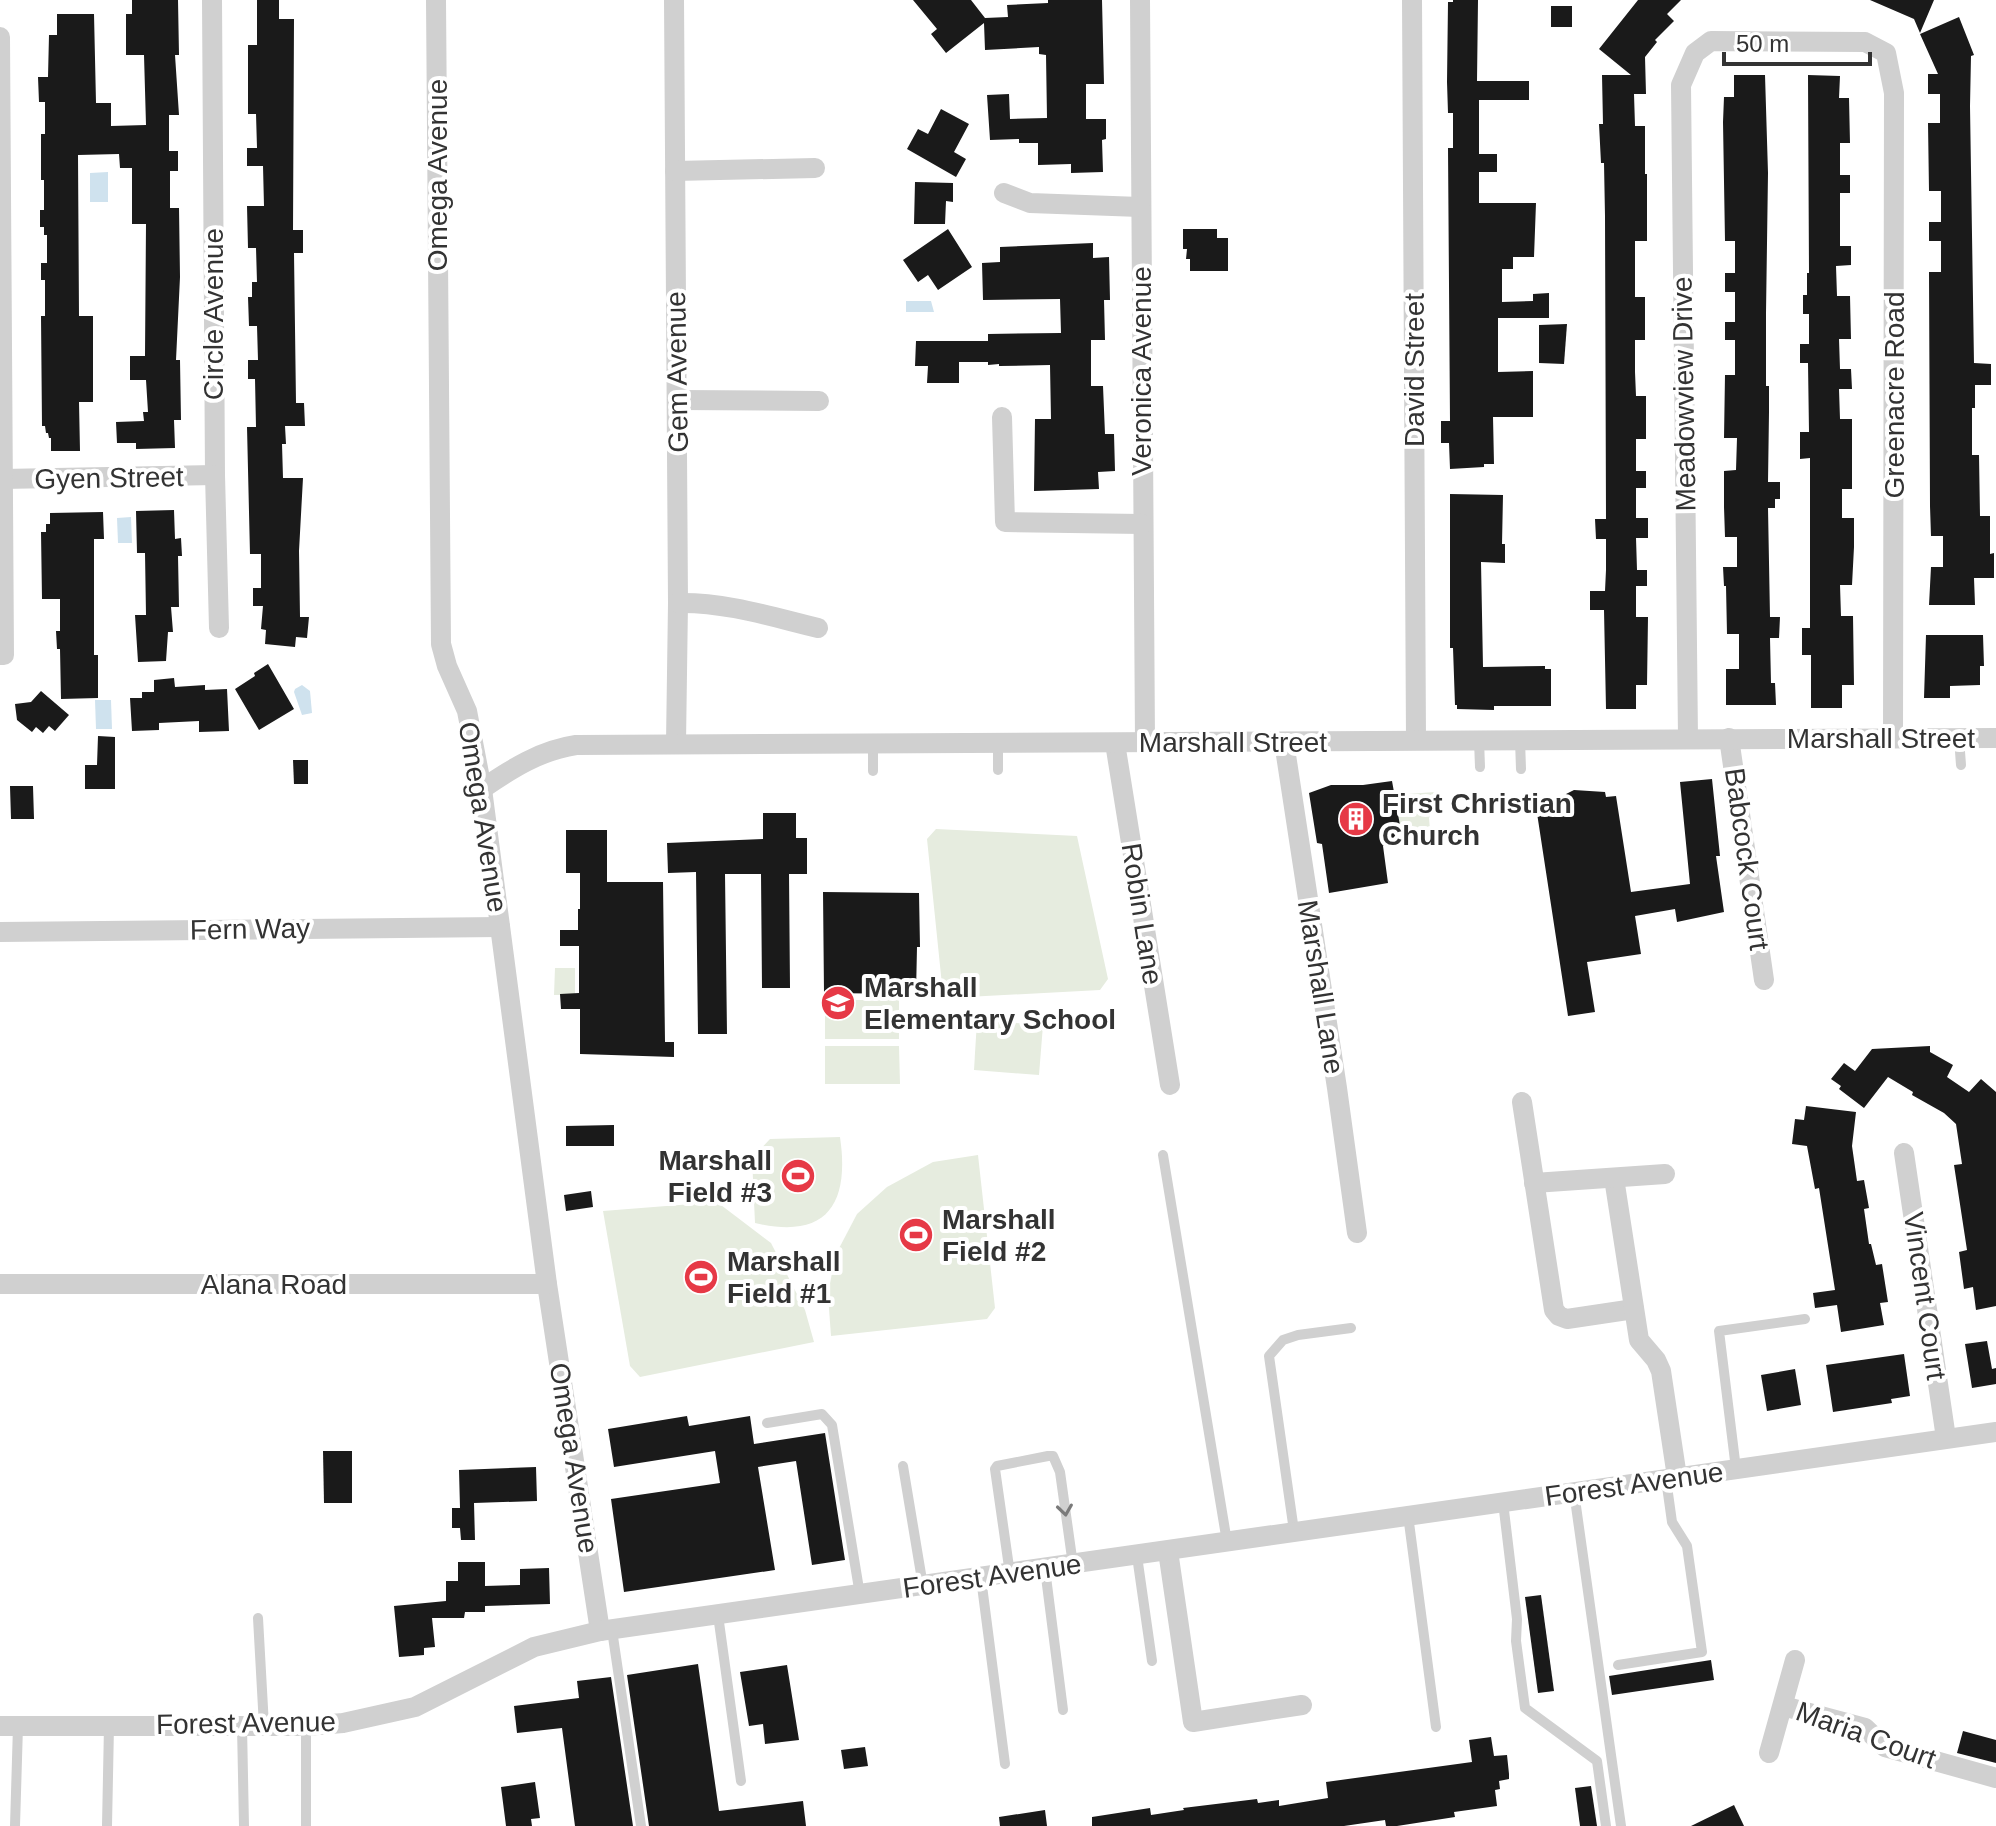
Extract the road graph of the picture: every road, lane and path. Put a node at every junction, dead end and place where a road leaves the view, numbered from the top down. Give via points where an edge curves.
1 (212, 0) edge
2 (436, 0) edge
3 (674, 0) edge
4 (1140, 0) edge
5 (1412, 0) edge
6 (0, 37) edge
7 (1886, 53) joint
8 (815, 168) dead end
9 (675, 171) junction
10 (1004, 193) dead end
11 (1140, 207) junction
12 (677, 400) junction
13 (819, 401) dead end
14 (1002, 417) dead end
15 (215, 475) junction
16 (2, 479) junction
17 (1142, 524) junction
18 (678, 603) junction
19 (219, 628) dead end
20 (818, 628) dead end
21 (2, 655) edge
22 (1688, 738) junction
23 (1729, 738) junction
24 (1893, 738) junction
25 (1959, 738) junction
26 (1996, 738) edge
27 (1416, 740) junction
28 (1479, 740) junction
29 (1520, 740) junction
30 (1145, 741) junction
31 (1284, 742) junction
32 (676, 743) junction
33 (998, 743) junction
34 (1115, 743) junction
35 (873, 744) junction
36 (1961, 765) dead end
37 (1480, 767) dead end
38 (1521, 769) dead end
39 (998, 770) dead end
40 (873, 771) dead end
41 (482, 789) junction
42 (500, 927) junction
43 (0, 932) edge
44 (1764, 980) dead end
45 (1170, 1085) dead end
46 (1522, 1102) dead end
47 (1904, 1153) dead end
48 (1163, 1155) dead end
49 (1665, 1174) dead end
50 (1614, 1178) junction
51 (1534, 1183) junction
52 (1357, 1233) dead end
53 (0, 1284) edge
54 (547, 1284) junction
55 (1634, 1309) junction
56 (1805, 1319) dead end
57 (1351, 1328) dead end
58 (767, 1423) dead end
59 (1996, 1432) edge
60 (1946, 1438) junction
61 (903, 1466) dead end
62 (1736, 1469) junction
63 (1671, 1478) junction
64 (1574, 1492) junction
65 (1503, 1502) junction
66 (1408, 1515) junction
67 (1294, 1531) junction
68 (1227, 1542) junction
69 (1168, 1551) junction
70 (1137, 1556) junction
71 (1073, 1565) junction
72 (1045, 1569) junction
73 (1010, 1574) junction
74 (981, 1578) junction
75 (923, 1586) junction
76 (860, 1595) junction
77 (718, 1615) junction
78 (258, 1618) dead end
79 (606, 1630) junction
80 (1795, 1660) dead end
81 (1152, 1661) dead end
82 (1618, 1665) dead end
83 (1302, 1705) dead end
84 (1783, 1706) junction
85 (1063, 1710) dead end
86 (9, 1726) edge
87 (109, 1726) junction
88 (242, 1726) junction
89 (264, 1726) junction
90 (306, 1726) junction
91 (1436, 1727) dead end
92 (1769, 1753) dead end
93 (1005, 1764) dead end
94 (1996, 1778) edge
95 (741, 1781) dead end
96 (15, 1826) edge
97 (107, 1826) edge
98 (244, 1826) edge
99 (306, 1826) edge
100 (641, 1826) edge
101 (1606, 1826) edge
102 (1621, 1826) edge

1 - 15 street, Circle Avenue
2 - 41 street, Omega Avenue via 441,644 467,711
3 - 9 street, Gem Avenue
4 - 11 street, Veronica Avenue
5 - 27 street, David Street
6 - 16 street
7 - 22 street, Meadowview Drive via 1865,42 1711,41 1695,53 1681,85
7 - 24 street, Greenacre Road via 1894,93
8 - 9 street
9 - 12 street, Gem Avenue
10 - 11 street via 1030,203
11 - 17 street, Veronica Avenue
12 - 13 street
12 - 18 street, Gem Avenue
14 - 17 street via 1005,522
15 - 16 street, Gyen Street
15 - 19 street, Circle Avenue
16 - 21 street
17 - 30 street, Veronica Avenue
18 - 20 street via 728,607
18 - 32 street, Gem Avenue
22 - 23 street, Marshall Street
22 - 29 street, Marshall Street
23 - 24 street, Marshall Street
23 - 44 street, Babcock Court
24 - 25 street, Marshall Street
25 - 26 street, Marshall Street
25 - 36 lane
27 - 28 street, Marshall Street
27 - 31 street, Marshall Street
28 - 29 street, Marshall Street
28 - 37 lane
29 - 38 lane
30 - 31 street, Marshall Street
30 - 34 street, Marshall Street
31 - 52 street, Marshall Lane
32 - 35 street, Marshall Street
32 - 41 street, Marshall Street via 566,746 513,768
33 - 34 street, Marshall Street
33 - 35 street, Marshall Street
33 - 39 lane
34 - 45 street, Robin Lane
35 - 40 lane
41 - 42 street, Omega Avenue
42 - 43 street, Fern Way
42 - 54 street, Omega Avenue
46 - 51 street
47 - 60 street, Vincent Court
48 - 68 lane
49 - 50 street
50 - 51 street
50 - 55 street
51 - 55 street via 1556,1314 1567,1319
53 - 54 street, Alana Road
54 - 79 street, Omega Avenue
55 - 63 street via 1639,1340 1661,1371
56 - 62 lane via 1719,1331
57 - 67 lane via 1283,1340 1269,1356
58 - 76 lane via 822,1414 832,1425
59 - 60 street, Forest Avenue
60 - 62 street, Forest Avenue
61 - 75 lane
62 - 63 street, Forest Avenue
63 - 64 street, Forest Avenue
63 - 82 lane via 1672,1522 1687,1546 1702,1652
64 - 65 street, Forest Avenue
64 - 102 lane
65 - 66 street, Forest Avenue
65 - 101 lane via 1525,1708 1597,1761
66 - 67 street, Forest Avenue
66 - 91 lane
67 - 68 street, Forest Avenue
68 - 69 street, Forest Avenue
69 - 70 street, Forest Avenue
69 - 83 street via 1193,1722
70 - 71 street, Forest Avenue
70 - 81 lane
71 - 72 street, Forest Avenue
73 -> 71 lane via 997,1466 1053,1456
72 - 73 street, Forest Avenue
72 - 85 lane
73 - 74 street, Forest Avenue
74 - 75 street, Forest Avenue
74 - 93 lane
75 - 76 street, Forest Avenue
76 - 77 street, Forest Avenue
77 - 79 street, Forest Avenue
77 - 95 lane
78 - 89 lane
79 - 90 street, Forest Avenue via 534,1647 415,1707
79 - 100 lane
80 - 84 street, Maria Court
84 - 92 street, Maria Court
84 - 94 street, Maria Court via 1865,1728 1885,1747
86 - 87 street, Forest Avenue
86 - 96 lane
87 - 88 street, Forest Avenue
87 - 97 lane
88 - 89 street, Forest Avenue
88 - 98 lane
89 - 90 street, Forest Avenue
90 - 99 lane

